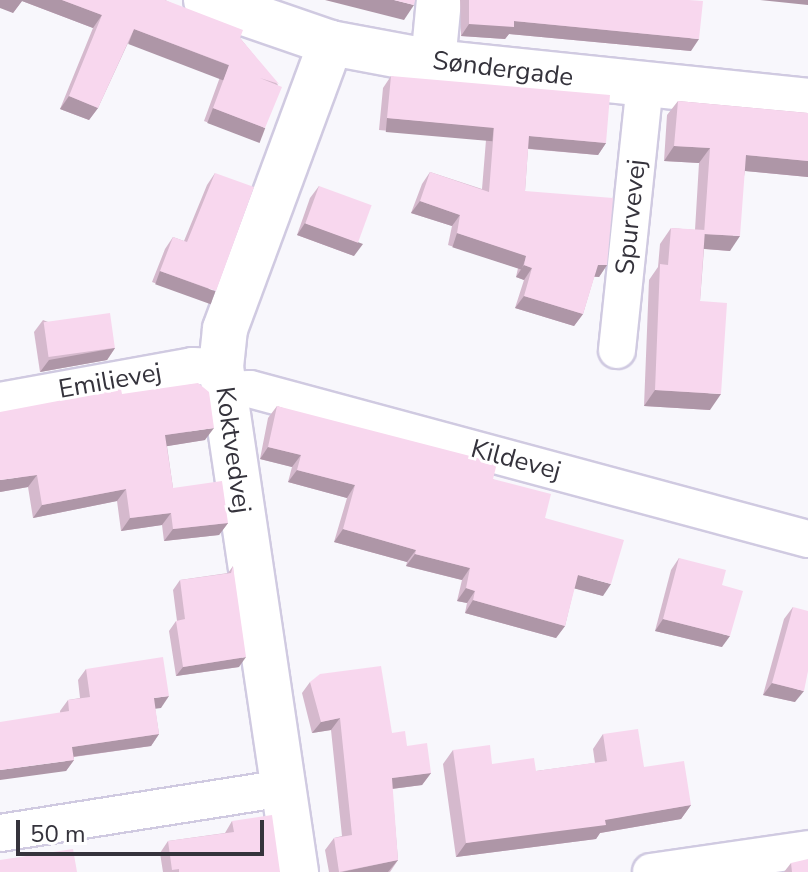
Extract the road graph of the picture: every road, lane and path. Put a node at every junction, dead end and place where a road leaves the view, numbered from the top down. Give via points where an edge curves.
1 (206, 0) edge
2 (439, 0) edge
3 (331, 43) junction
4 (433, 62) junction
5 (645, 85) junction
6 (808, 101) edge
7 (617, 350) dead end
8 (223, 379) junction
9 (0, 401) edge
10 (808, 539) edge
11 (283, 788) junction
12 (0, 833) edge
13 (808, 849) edge
14 (296, 872) edge
15 (651, 872) edge

1 - 3 street, Søndergade
2 - 4 street
3 - 4 street, Søndergade
3 - 8 street, Koktvedvej via 225,329
4 - 5 street, Søndergade
5 - 6 street, Søndergade
5 - 7 street, Spurvevej
8 - 9 street, Emilievej via 192,366
8 - 10 street, Kildevej
8 - 11 street, Koktvedvej
11 - 12 street
11 - 14 street, Koktvedvej
13 - 15 street

